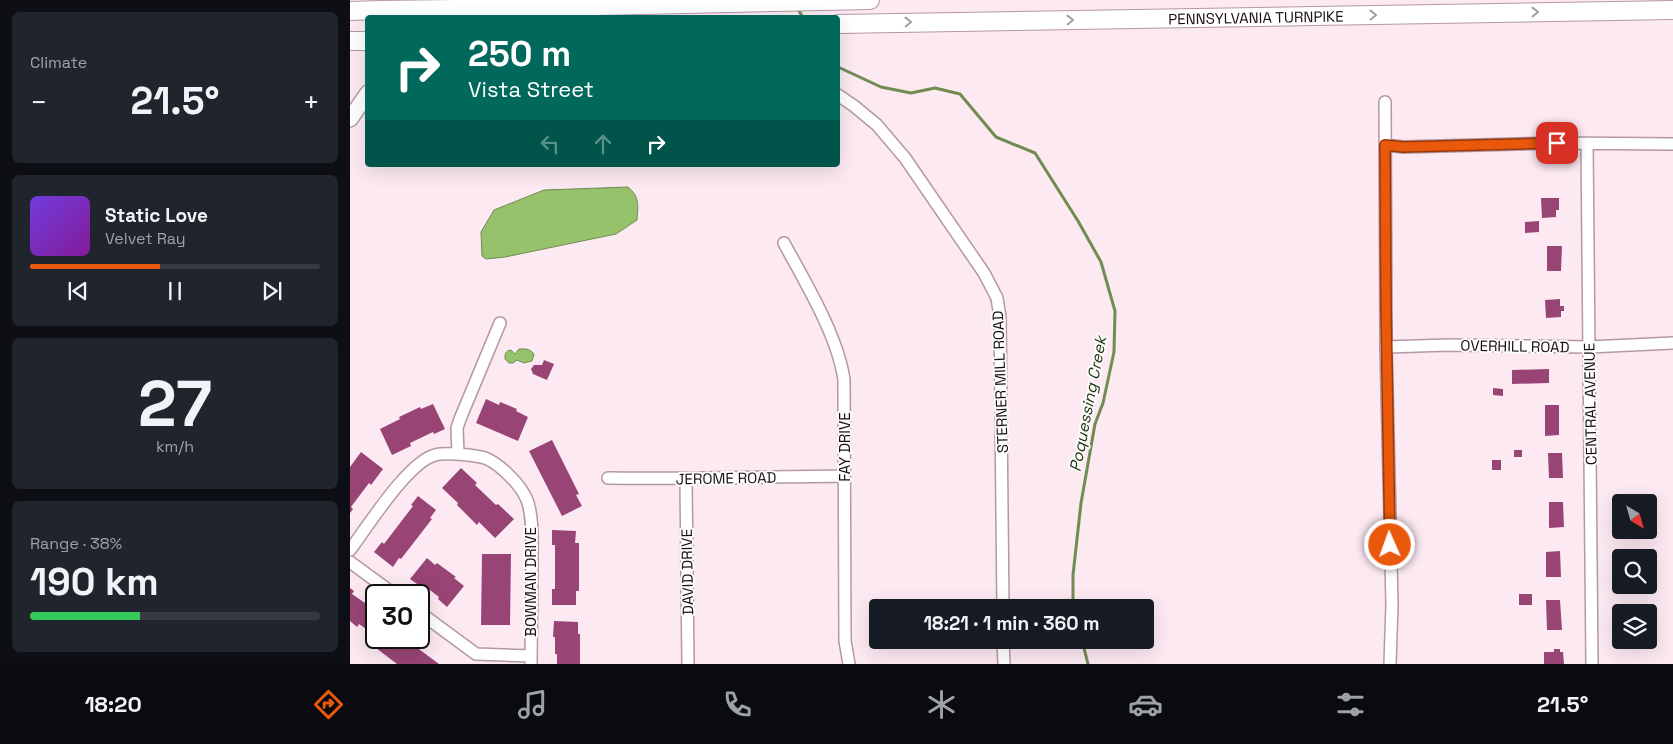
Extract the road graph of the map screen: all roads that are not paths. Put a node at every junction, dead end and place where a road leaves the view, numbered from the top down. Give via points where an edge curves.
1 (424, 0) edge
2 (846, 0) edge
3 (870, 0) edge
4 (350, 10) edge
5 (1673, 10) edge
6 (415, 15) edge
7 (840, 24) edge
8 (840, 96) edge
9 (365, 97) edge
10 (1385, 102) dead end
11 (350, 119) edge
12 (1587, 144) junction
13 (1673, 144) edge
14 (1385, 145) junction
15 (784, 243) dead end
16 (500, 323) dead end
17 (1673, 343) edge
18 (1386, 347) junction
19 (1589, 347) junction
20 (458, 454) junction
21 (844, 476) junction
22 (608, 478) dead end
23 (686, 479) junction
24 (350, 550) edge
25 (350, 562) edge
26 (380, 584) edge
27 (1003, 599) edge
28 (430, 620) edge
29 (1003, 649) edge
30 (531, 660) edge
31 (688, 664) edge
32 (849, 664) edge
33 (1004, 664) edge
34 (1390, 664) edge
35 (1592, 664) edge

1 - 6 main road
2 - 3 highway
2 - 4 highway, bridge
7 -> 5 highway, PENNSYLVANIA TURNPIKE
8 - 27 street, STERNER MILL ROAD via 866,115 897,146 984,273 997,298 1000,317
9 - 11 main road
10 - 14 street
12 - 13 street
12 - 14 street
12 - 19 street, CENTRAL AVENUE
14 - 18 street
15 - 21 street, FAY DRIVE via 814,299 842,367
16 - 20 street via 457,428
17 - 19 street, OVERHILL ROAD
18 - 19 street, OVERHILL ROAD
18 - 34 street via 1392,604
19 - 35 street, CENTRAL AVENUE
20 - 24 street, BOWMAN DRIVE via 436,455 408,472
20 - 30 street, BOWMAN DRIVE via 492,461 513,480 527,500 532,531
21 - 23 street, JEROME ROAD
21 - 32 street, FAY DRIVE via 845,641
22 - 23 street, JEROME ROAD
23 - 31 street, DAVID DRIVE
25 - 26 street
28 - 30 street via 476,654
29 - 33 street

